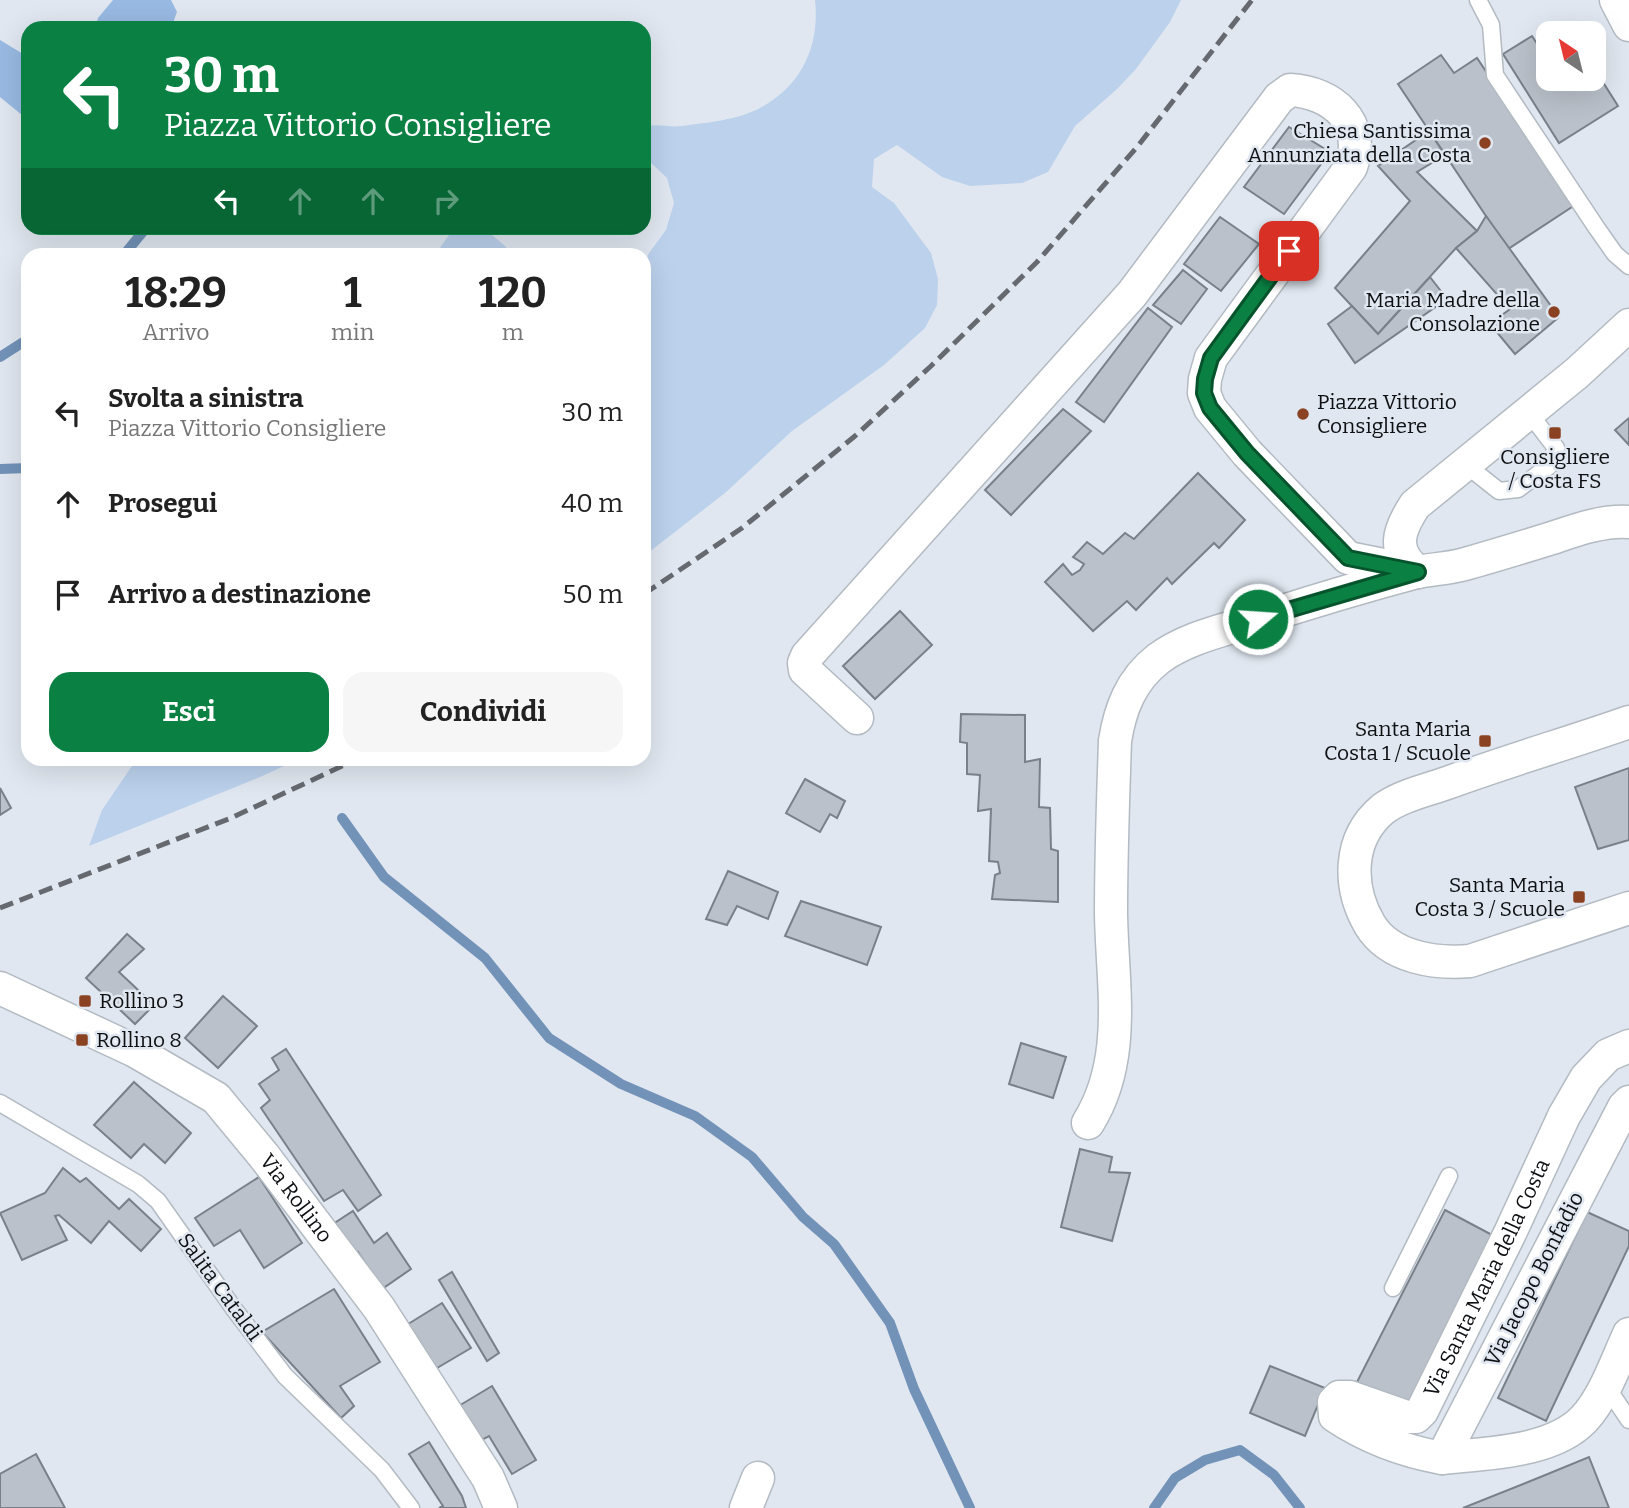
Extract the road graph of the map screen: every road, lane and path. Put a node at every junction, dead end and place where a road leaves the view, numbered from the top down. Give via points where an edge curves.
1 (1478, 0) edge
2 (1616, 0) edge
3 (1629, 25) edge
4 (1629, 266) edge
5 (1629, 325) edge
6 (1529, 413) junction
7 (1465, 464) junction
8 (1629, 522) edge
9 (1418, 572) junction
10 (857, 718) dead end
11 (1629, 722) edge
12 (1629, 908) edge
13 (0, 988) edge
14 (1629, 1046) edge
15 (0, 1102) edge
16 (1629, 1102) edge
17 (1088, 1123) dead end
18 (1449, 1176) dead end
19 (1393, 1288) dead end
20 (1629, 1334) edge
21 (1606, 1387) junction
22 (1629, 1420) edge
23 (1442, 1458) junction
24 (758, 1478) dead end
25 (411, 1508) edge
26 (501, 1508) edge
27 (746, 1508) edge

1 - 4 lane via 1491,25 1495,75 1596,227
2 - 3 street
5 - 6 street
6 - 7 street
6 - 7 lane via 1556,447 1549,466 1518,489 1499,491
7 - 9 street via 1415,505 1402,527 1401,552
8 - 9 street via 1605,523 1463,565
9 - 10 street via 1348,558 1247,453 1210,408 1204,393 1211,358 1351,167 1356,153 1351,127 1341,110 1320,95 1290,90 1279,98 1132,294 807,656 804,670
9 - 17 street via 1307,603 1173,650 1142,673 1126,698 1115,741 1114,1051 1108,1079
11 - 12 street via 1443,784 1384,809 1359,842 1354,872 1361,908 1378,934 1414,957 1445,963 1470,961
13 - 26 street, Via Rollino via 135,1051 216,1098 379,1308 488,1478
14 - 23 street, Via Santa Maria della Costa via 1608,1055 1586,1078 1564,1116 1422,1412 1406,1417 1350,1397 1334,1402 1335,1416 1349,1426 1382,1442
15 - 25 lane, Salita Cataldi via 138,1184 158,1201 285,1376 382,1470
16 - 23 street, Via Jacopo Bonfadio
18 - 19 lane
20 - 21 street
21 - 22 lane
21 - 23 street via 1583,1419 1554,1441
24 - 27 street

